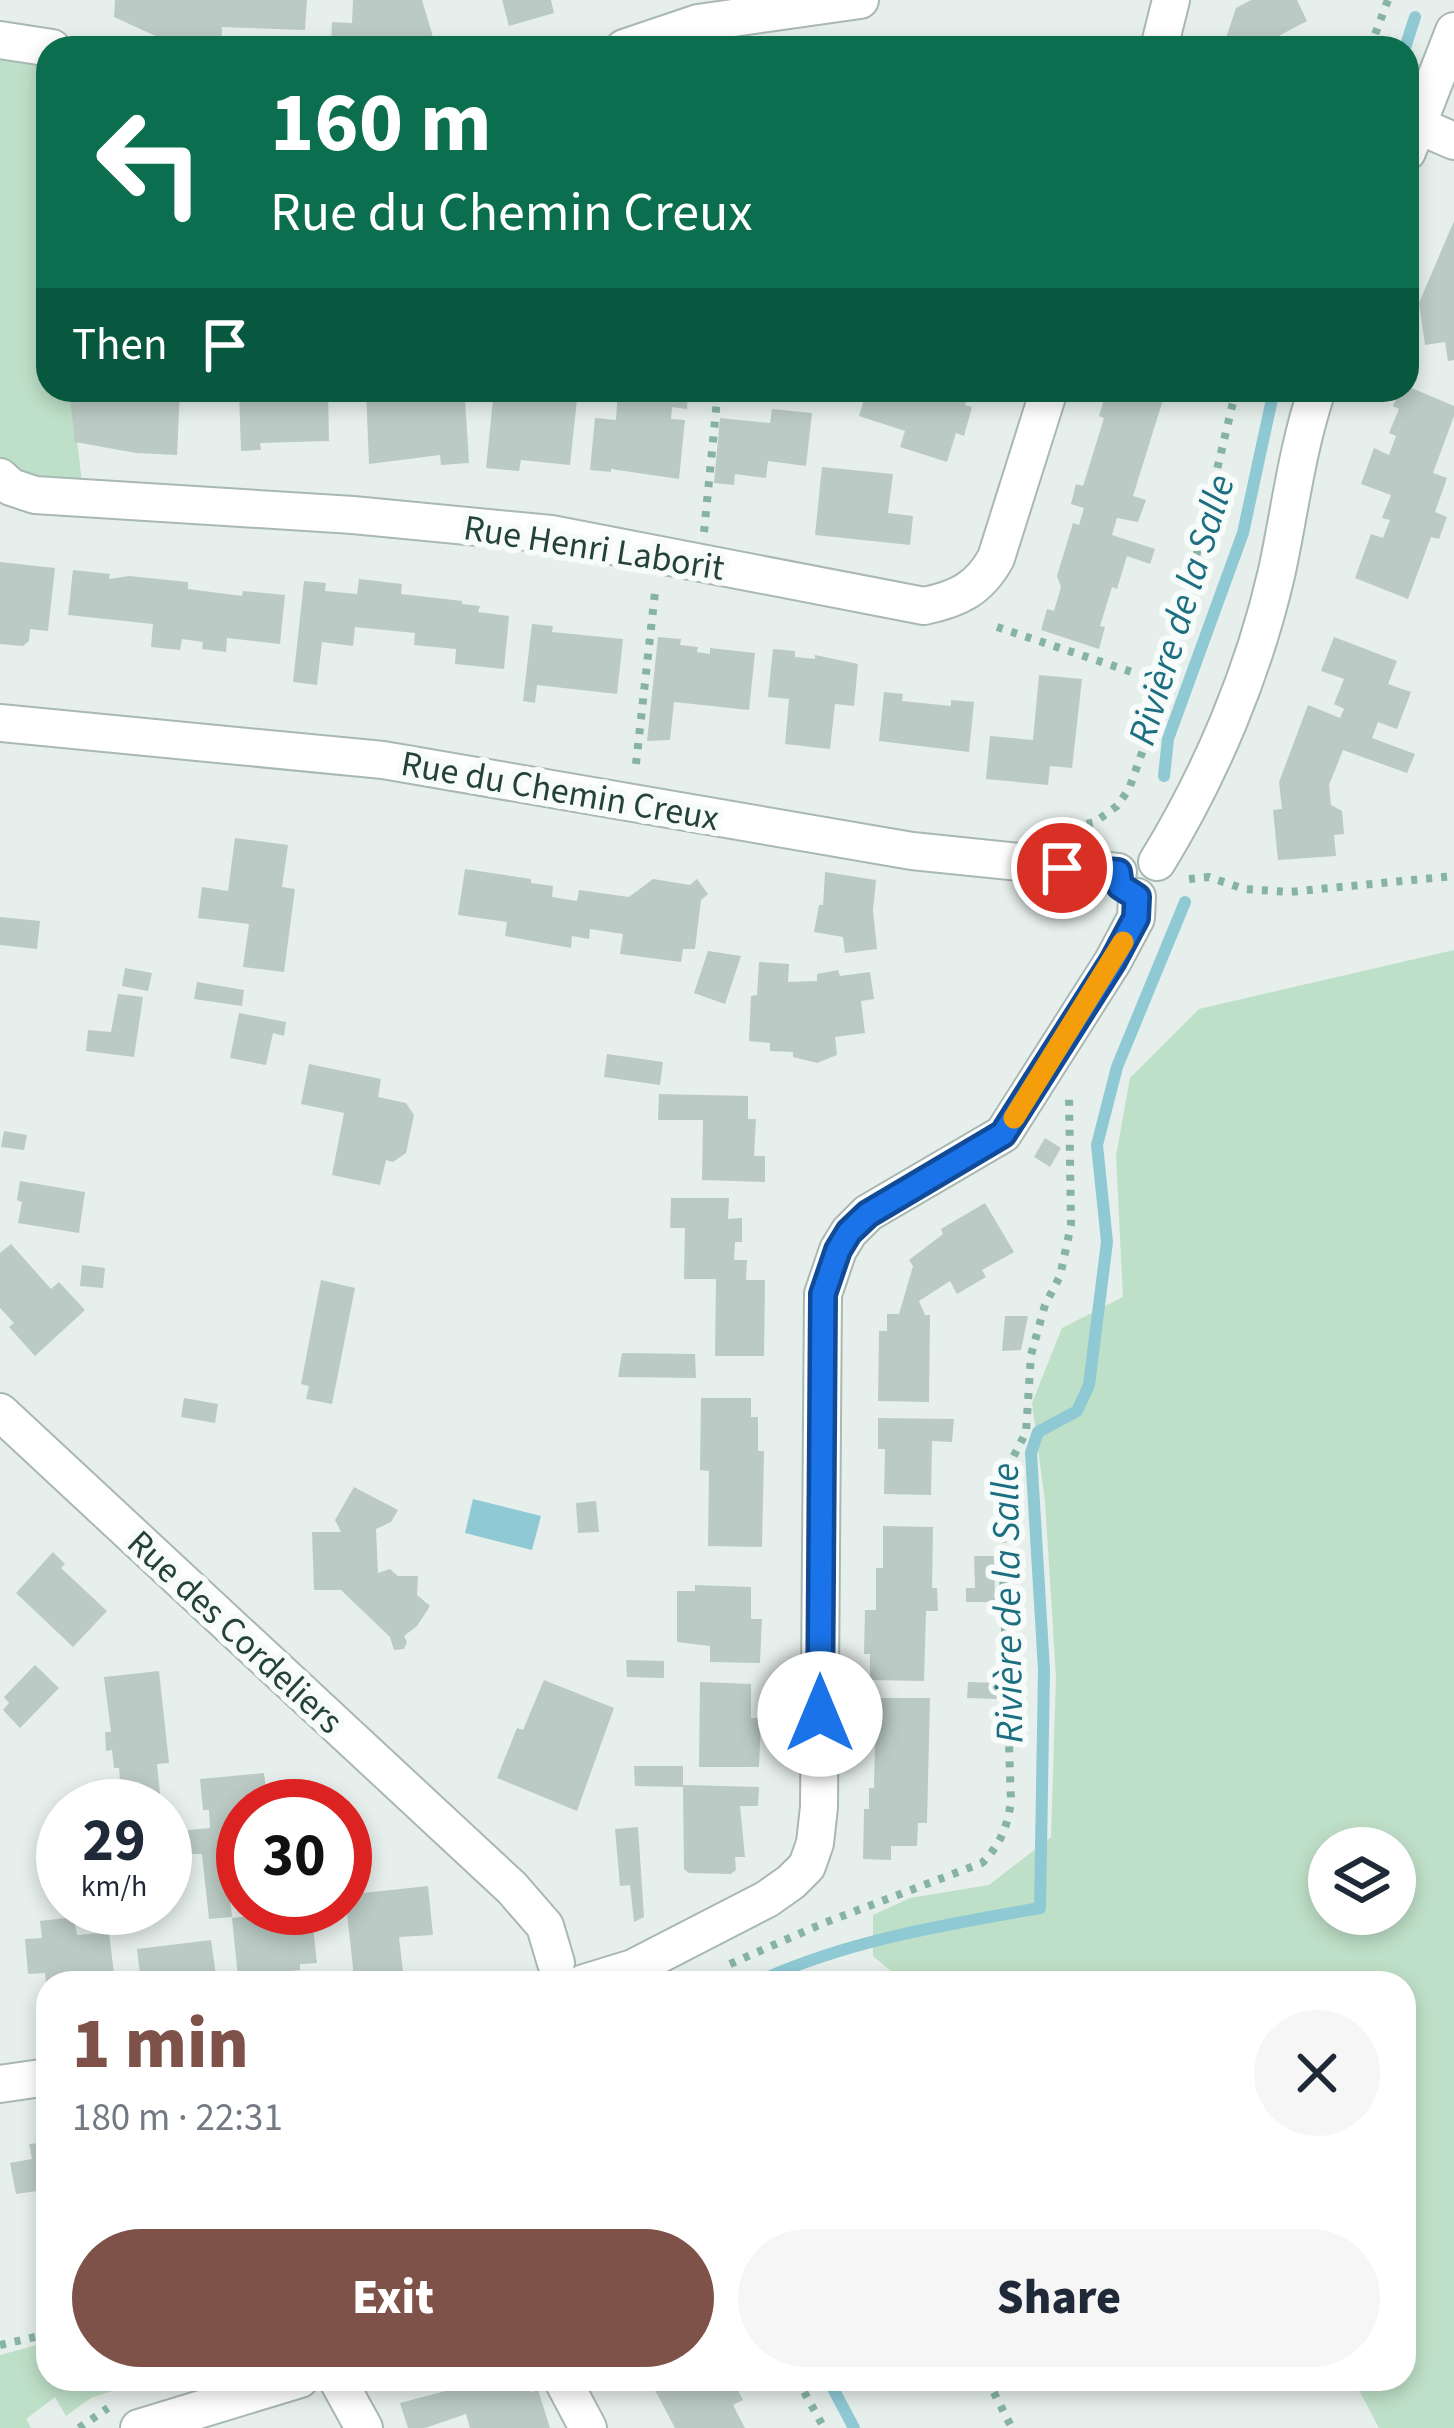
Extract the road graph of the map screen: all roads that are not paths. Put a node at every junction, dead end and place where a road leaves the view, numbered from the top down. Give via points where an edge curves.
1 (860, 0) edge
2 (1171, 0) edge
3 (1454, 31) edge
4 (660, 36) edge
5 (1162, 36) edge
6 (0, 40) edge
7 (36, 46) edge
8 (1419, 120) edge
9 (1419, 138) edge
10 (1454, 141) edge
11 (1045, 402) edge
12 (1313, 402) edge
13 (0, 477) edge
14 (0, 723) edge
15 (1143, 878) junction
16 (0, 1413) edge
17 (563, 1971) edge
18 (613, 1971) edge
19 (36, 2079) edge
20 (0, 2084) edge
21 (260, 2391) edge
22 (344, 2391) edge
23 (568, 2391) edge
24 (142, 2427) edge
25 (364, 2428) edge
26 (588, 2428) edge

1 - 4 street
2 - 5 street
3 - 8 street
6 - 7 street
9 - 10 street
11 - 13 street, Rue Henri Laborit via 984,580 924,606 551,534 35,495
12 - 15 street via 1242,685 1186,818
14 - 15 street, Rue du Chemin Creux via 383,760 912,851
15 - 18 street via 1136,918 1003,1134 868,1214 829,1272 819,1807 807,1866 766,1899
16 - 17 street, Rue des Cordeliers via 512,1888 545,1925
19 - 20 street
21 - 24 street
22 - 25 street
23 - 26 street

